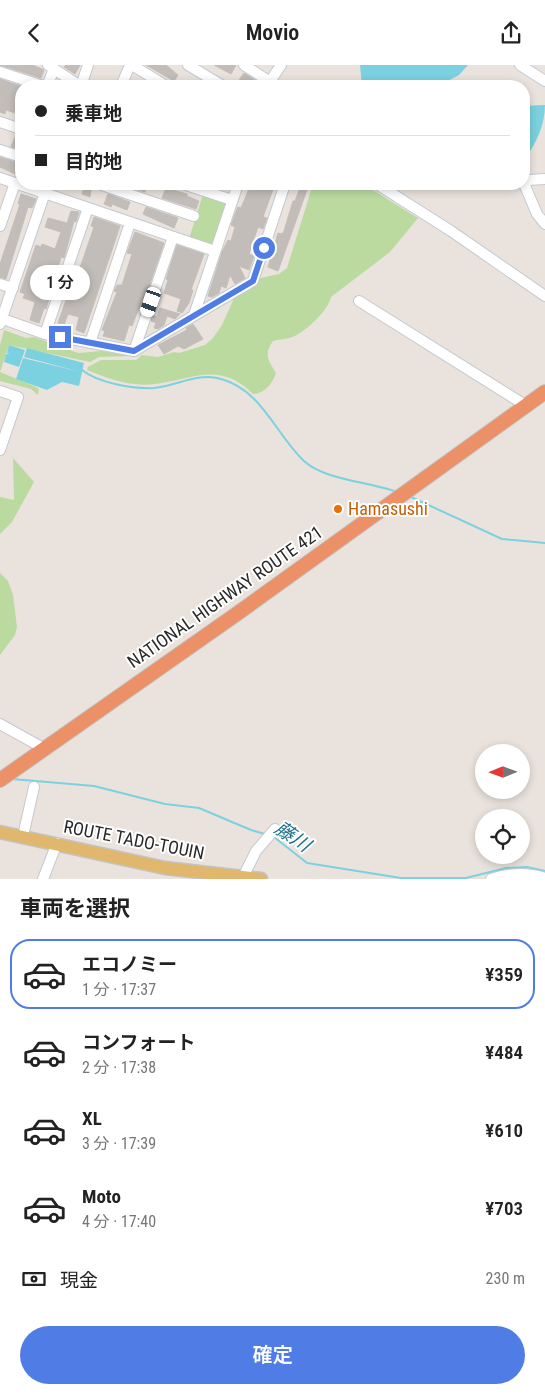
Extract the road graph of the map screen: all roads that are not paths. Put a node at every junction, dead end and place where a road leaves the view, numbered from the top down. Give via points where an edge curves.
1 (88, 65) edge
2 (131, 65) edge
3 (188, 65) edge
4 (244, 65) edge
5 (281, 65) edge
6 (520, 65) edge
7 (51, 67) edge
8 (0, 72) edge
9 (25, 80) edge
10 (48, 80) edge
11 (71, 80) edge
12 (82, 80) edge
13 (125, 80) edge
14 (156, 80) edge
15 (212, 80) edge
16 (264, 80) edge
17 (272, 80) edge
18 (545, 81) edge
19 (0, 122) edge
20 (15, 127) edge
21 (0, 150) edge
22 (15, 155) edge
23 (0, 179) edge
24 (545, 179) edge
25 (530, 180) edge
26 (15, 183) joint
27 (46, 190) edge
28 (48, 190) edge
29 (117, 190) edge
30 (200, 190) edge
31 (236, 190) edge
32 (283, 190) edge
33 (386, 190) edge
34 (527, 190) edge
35 (232, 201) junction
36 (88, 208) junction
37 (194, 216) dead end
38 (130, 223) junction
39 (545, 224) edge
40 (0, 226) edge
41 (173, 237) junction
42 (215, 251) junction
43 (0, 284) edge
44 (12, 288) junction
45 (545, 296) edge
46 (359, 301) dead end
47 (194, 315) junction
48 (1, 321) edge
49 (46, 334) junction
50 (90, 343) junction
51 (134, 351) junction
52 (0, 391) edge
53 (545, 392) edge
54 (525, 405) junction
55 (0, 449) edge
56 (0, 724) edge
57 (45, 749) junction
58 (5, 776) edge
59 (34, 787) dead end
60 (274, 830) dead end
61 (0, 832) edge
62 (23, 836) junction
63 (57, 843) junction
64 (242, 878) edge
65 (545, 878) edge
66 (43, 879) edge
67 (261, 879) edge
68 (492, 879) edge

1 - 12 street
2 - 13 street
2 - 14 street
3 - 15 street
4 - 16 street
5 - 17 street
6 - 18 street
7 - 10 street
7 - 11 street
8 - 9 street
19 - 20 street
21 - 22 street
23 - 26 street
24 - 25 street
26 - 40 street
27 - 44 street
28 - 36 street
29 - 37 street
30 - 35 street
31 - 35 street
32 - 47 street via 253,281
33 - 45 street
34 - 39 street
35 - 42 street
36 - 38 street
36 - 49 street
38 - 41 street
38 - 50 street
41 - 42 street
41 - 51 street
42 - 47 street
43 - 44 street
44 - 48 street
46 - 54 street
47 - 51 street
48 - 49 street
49 - 50 street
50 - 51 street
52 - 55 street via 18,397
53 - 54 highway, NATIONAL HIGHWAY ROUTE 421
54 - 57 highway, NATIONAL HIGHWAY ROUTE 421
56 - 57 street
57 - 58 highway, NATIONAL HIGHWAY ROUTE 421
59 - 62 street
60 - 64 street
61 - 62 main road, ROUTE TADO-TOUIN
62 - 63 main road, ROUTE TADO-TOUIN
63 - 64 main road, ROUTE TADO-TOUIN via 165,868
63 - 66 street
64 - 67 main road, ROUTE TADO-TOUIN
65 - 68 street via 516,874

